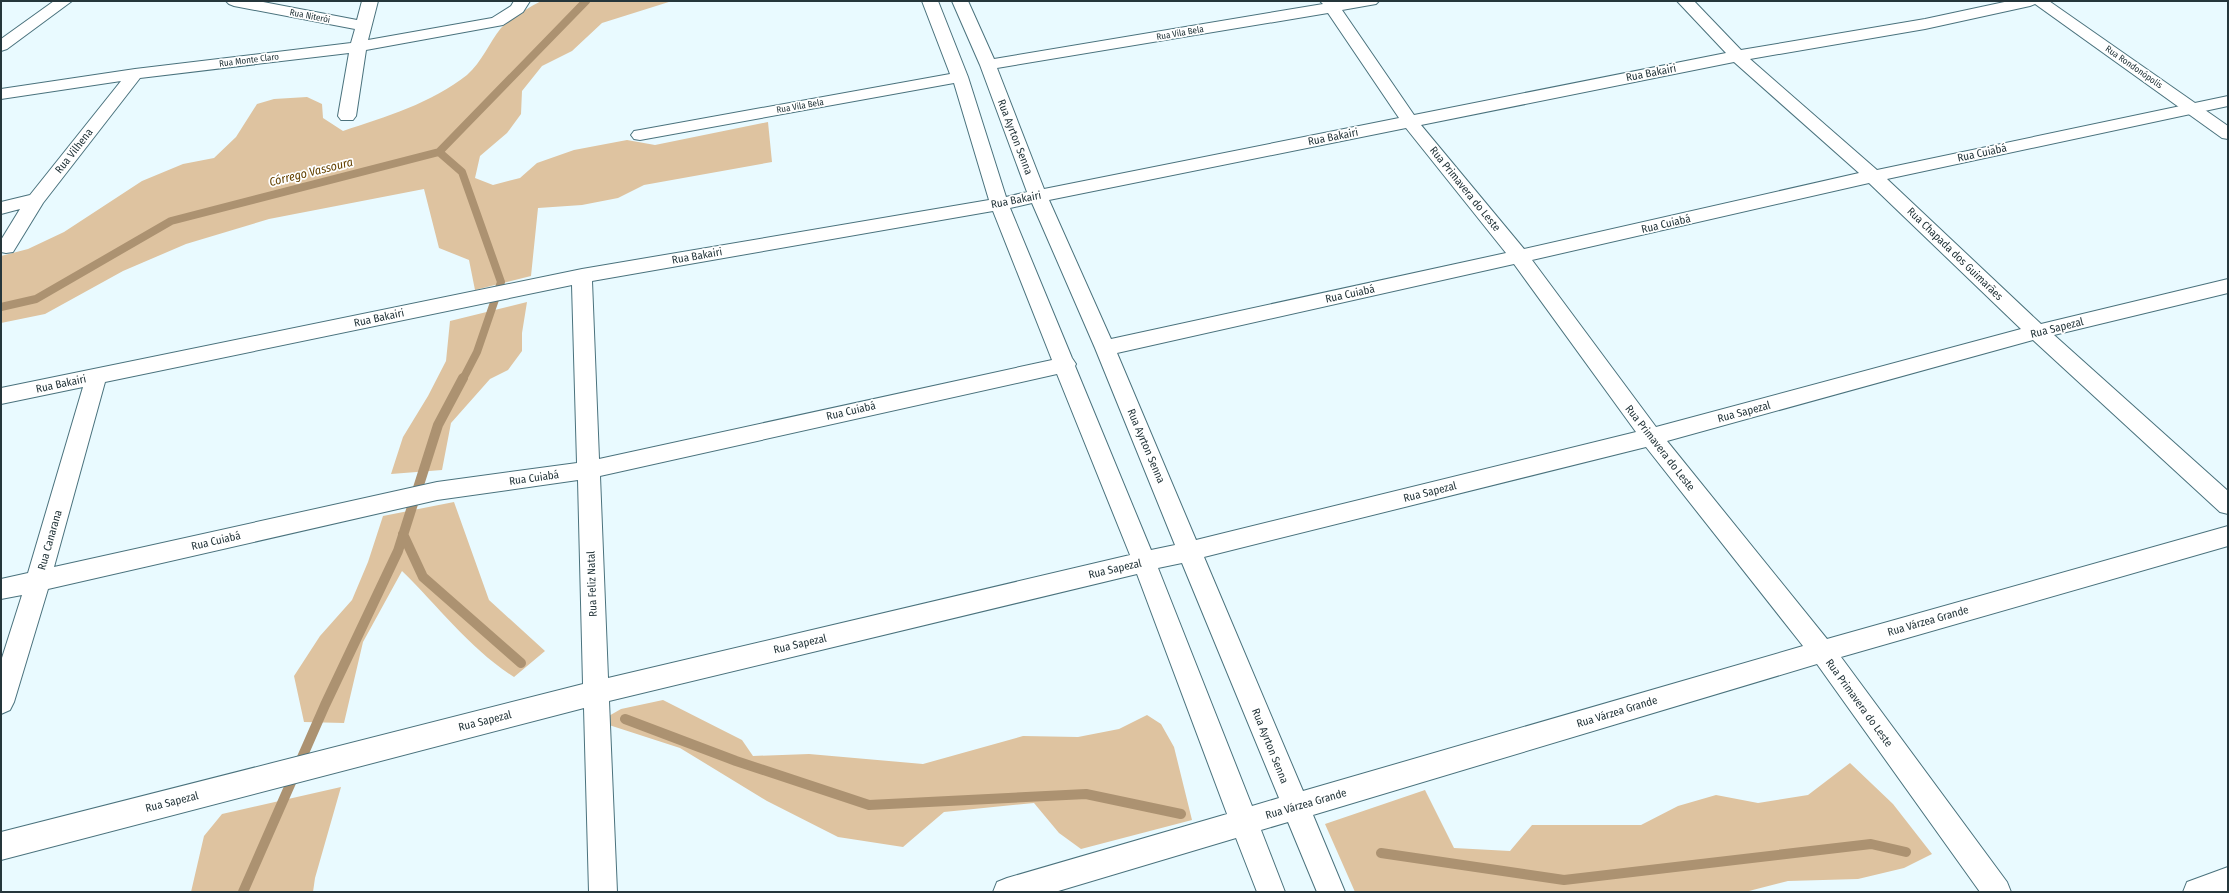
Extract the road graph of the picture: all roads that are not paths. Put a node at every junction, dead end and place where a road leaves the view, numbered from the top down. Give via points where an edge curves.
1 (64, 1) edge
2 (234, 1) edge
3 (370, 1) edge
4 (522, 1) edge
5 (930, 1) edge
6 (960, 1) edge
7 (1372, 1) edge
8 (1685, 1) edge
9 (2030, 1) edge
10 (2038, 1) edge
11 (1330, 4) edge
12 (363, 26) junction
13 (1, 46) edge
14 (358, 47) junction
15 (1737, 56) junction
16 (988, 65) junction
17 (135, 74) junction
18 (960, 77) junction
19 (1, 94) edge
20 (2228, 101) edge
21 (2194, 109) junction
22 (347, 116) dead end
23 (1410, 122) junction
24 (640, 134) dead end
25 (2228, 134) edge
26 (1873, 176) junction
27 (1038, 196) junction
28 (36, 199) junction
29 (1000, 204) junction
30 (1, 208) edge
31 (6, 247) dead end
32 (1518, 257) junction
33 (582, 276) junction
34 (2228, 286) edge
35 (2037, 332) junction
36 (1105, 348) junction
37 (1066, 364) junction
38 (96, 377) junction
39 (1, 396) edge
40 (1651, 437) junction
41 (589, 470) junction
42 (2228, 505) edge
43 (2228, 536) edge
44 (1190, 551) junction
45 (1144, 562) junction
46 (38, 581) junction
47 (1, 589) edge
48 (1822, 651) junction
49 (595, 693) junction
50 (1, 702) edge
51 (1295, 808) junction
52 (1244, 822) junction
53 (1, 846) edge
54 (2228, 881) edge
55 (603, 892) edge
56 (1007, 892) edge
57 (1271, 892) edge
58 (1331, 892) edge
59 (1997, 892) edge
60 (2197, 892) edge

1 - 13 street
2 - 12 street, Rua Niterói
3 - 12 street
4 - 14 street, Rua Monte Claro via 517,9 497,22
5 - 18 street
6 - 16 street, Rua Ayrton Senna
7 - 11 street, Rua Vila Bela
8 - 15 street, Rua Chapada dos Guimarães
9 - 15 street, Rua Bakairi via 1925,24
10 - 21 street, Rua Rondonópolis
11 - 16 street, Rua Vila Bela
11 - 23 street, Rua Primavera do Leste
12 - 14 street
14 - 17 street, Rua Monte Claro
14 - 22 street
15 - 23 street, Rua Bakairi
15 - 26 street, Rua Chapada dos Guimarães
16 - 27 street, Rua Ayrton Senna
17 - 19 street, Rua Monte Claro
17 - 28 street, Rua Vilhena
18 - 24 street, Rua Vila Bela
18 - 29 street
20 - 21 street, Rua Cuiabá
21 - 25 street, Rua Rondonópolis
21 - 26 street, Rua Cuiabá
23 - 27 street, Rua Bakairi
23 - 32 street, Rua Primavera do Leste via 1503,235
26 - 32 street, Rua Cuiabá
26 - 35 street, Rua Chapada dos Guimarães
27 - 29 street, Rua Bakairi
27 - 36 street, Rua Ayrton Senna
28 - 30 street
28 - 31 street, Rua Vilhena
29 - 33 street, Rua Bakairi
29 - 37 street
32 - 36 street, Rua Cuiabá
32 - 40 street, Rua Primavera do Leste
33 - 38 street, Rua Bakairi
33 - 41 street, Rua Feliz Natal
34 - 35 street, Rua Sapezal
35 - 40 street, Rua Sapezal
35 - 42 street, Rua Chapada dos Guimarães
36 - 44 street, Rua Ayrton Senna
37 - 41 street, Rua Cuiabá
37 - 45 street
38 - 39 street, Rua Bakairi
38 - 46 street, Rua Canarana
40 - 44 street, Rua Sapezal
40 - 48 street, Rua Primavera do Leste
41 - 46 street, Rua Cuiabá via 394,500
41 - 49 street, Rua Feliz Natal
43 - 48 street, Rua Várzea Grande
44 - 45 street, Rua Sapezal
44 - 51 street, Rua Ayrton Senna
45 - 49 street, Rua Sapezal
45 - 52 street
46 - 47 street, Rua Cuiabá
46 - 50 street, Rua Canarana
48 - 51 street, Rua Várzea Grande
48 - 59 street, Rua Primavera do Leste
49 - 53 street, Rua Sapezal
49 - 55 street, Rua Feliz Natal
51 - 52 street, Rua Várzea Grande
51 - 58 street, Rua Ayrton Senna
52 - 56 street, Rua Várzea Grande
52 - 57 street
54 - 60 street

